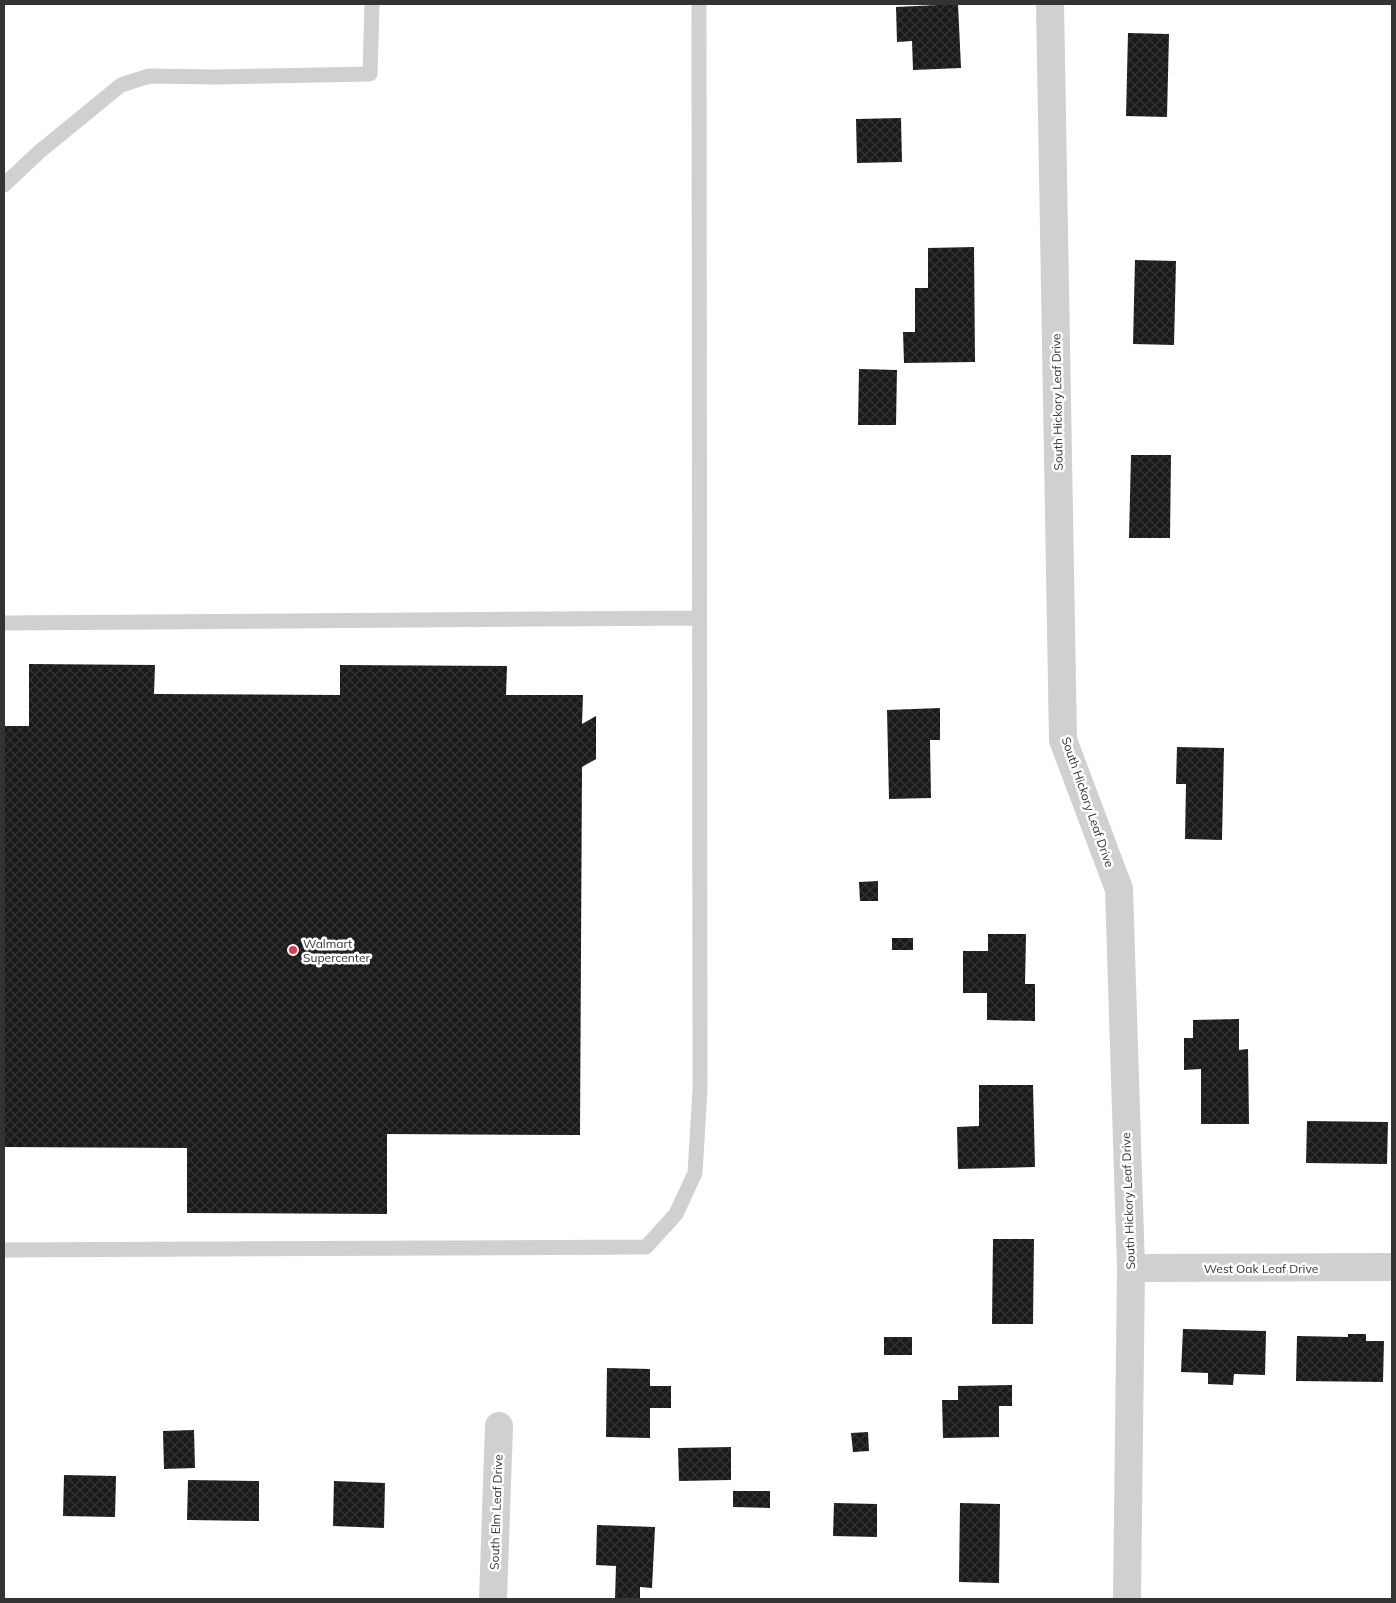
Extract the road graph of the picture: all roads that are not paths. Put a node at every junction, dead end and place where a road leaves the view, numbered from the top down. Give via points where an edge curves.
1 (372, 4) edge
2 (699, 4) edge
3 (1050, 4) edge
4 (4, 185) edge
5 (698, 618) junction
6 (4, 623) edge
7 (4, 1250) edge
8 (1392, 1267) edge
9 (1130, 1268) junction
10 (499, 1426) dead end
11 (493, 1599) edge
12 (1127, 1599) edge

1 - 4 lane via 370,74 149,76 120,85
2 - 5 lane
3 - 9 street, South Hickory Leaf Drive via 1063,740 1118,888
5 - 6 lane
5 - 7 lane via 700,1090 695,1173 676,1214 646,1247
8 - 9 street, West Oak Leaf Drive
9 - 12 street, South Hickory Leaf Drive
10 - 11 street, South Elm Leaf Drive

